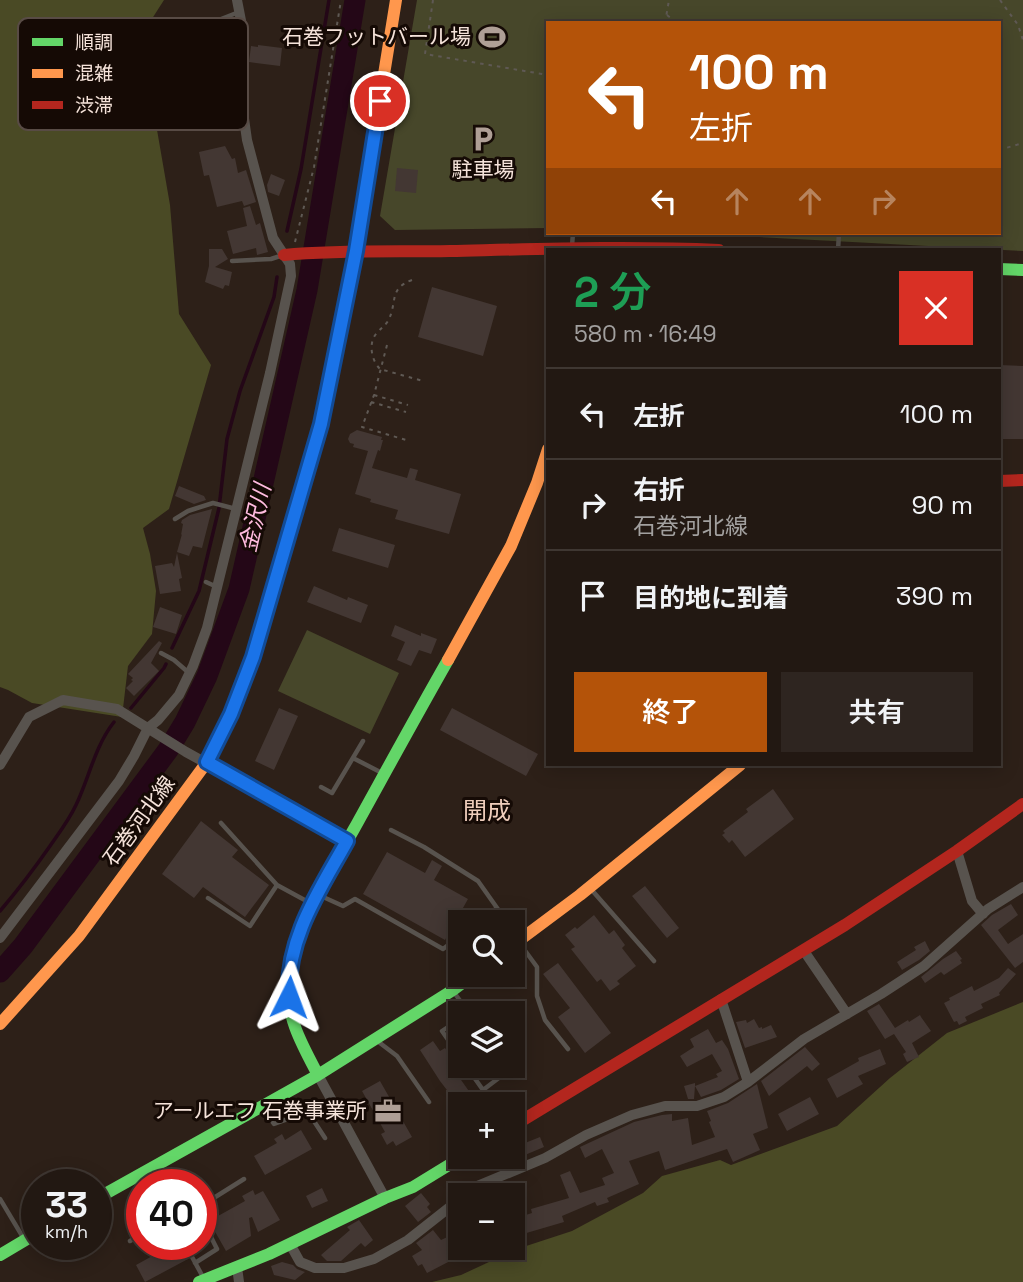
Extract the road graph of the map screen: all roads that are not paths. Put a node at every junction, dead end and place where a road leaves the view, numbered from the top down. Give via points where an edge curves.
1 (237, 0) edge
2 (396, 0) edge
3 (240, 12) junction
4 (224, 18) edge
5 (241, 18) edge
6 (246, 130) edge
7 (546, 249) edge
8 (356, 251) junction
9 (291, 253) junction
10 (232, 261) dead end
11 (1001, 269) edge
12 (1023, 270) edge
13 (546, 455) edge
14 (1023, 480) edge
15 (1001, 481) edge
16 (232, 508) junction
17 (175, 519) dead end
18 (206, 582) dead end
19 (218, 587) junction
20 (161, 653) dead end
21 (190, 674) junction
22 (152, 730) junction
23 (363, 741) dead end
24 (353, 758) junction
25 (207, 762) junction
26 (0, 765) edge
27 (739, 766) edge
28 (385, 774) junction
29 (321, 787) dead end
30 (1023, 804) edge
31 (222, 823) dead end
32 (391, 831) dead end
33 (347, 841) junction
34 (957, 851) junction
35 (277, 885) junction
36 (1023, 887) edge
37 (589, 888) junction
38 (208, 898) dead end
39 (315, 899) junction
40 (497, 908) joint
41 (494, 910) edge
42 (983, 914) junction
43 (525, 932) edge
44 (0, 938) edge
45 (448, 944) edge
46 (804, 951) junction
47 (525, 952) edge
48 (654, 961) dead end
49 (457, 987) edge
50 (453, 990) junction
51 (721, 999) junction
52 (461, 1001) edge
53 (847, 1014) junction
54 (0, 1024) edge
55 (448, 1027) edge
56 (376, 1039) junction
57 (448, 1040) edge
58 (568, 1049) dead end
59 (318, 1075) junction
60 (474, 1078) edge
61 (499, 1078) edge
62 (748, 1082) junction
63 (429, 1102) dead end
64 (262, 1107) junction
65 (525, 1119) edge
66 (325, 1138) dead end
67 (448, 1165) edge
68 (244, 1179) dead end
69 (484, 1183) edge
70 (112, 1190) edge
71 (217, 1196) edge
72 (385, 1198) junction
73 (0, 1199) edge
74 (448, 1208) edge
75 (21, 1233) edge
76 (21, 1242) edge
77 (290, 1244) junction
78 (0, 1255) edge
79 (193, 1260) edge
80 (200, 1260) edge
81 (195, 1263) junction
82 (237, 1267) junction
83 (202, 1281) edge
84 (239, 1282) edge

1 - 3 street
2 - 8 street, 石巻河北線
3 - 4 lane
3 - 5 street
6 - 9 street via 273,238
7 - 8 street
8 - 9 street
8 - 25 street, 石巻河北線 via 321,424 253,657
9 - 10 lane
9 - 16 street via 291,276 270,373
11 - 12 street
13 - 28 street via 510,545
14 - 15 street
16 - 17 lane via 213,503
16 - 19 street
18 - 19 lane
19 - 21 street
20 - 21 lane
21 - 22 street
22 - 25 street
22 - 26 street via 117,709 63,700 29,717
22 - 44 street
23 - 24 lane
24 - 28 lane
24 - 29 lane via 332,793
25 - 33 street
25 - 54 street, 石巻河北線 via 79,936
27 - 37 street
28 - 33 street
30 - 34 street
31 - 35 lane
32 - 40 lane via 478,881
33 - 39 street
34 - 42 street via 972,901
34 - 46 street
35 - 38 lane via 250,926
35 - 39 lane
36 - 42 street
37 - 43 street
37 - 48 lane
39 - 45 lane via 342,906 355,900 443,948
39 - 59 street via 299,931 288,977 292,1018
40 - 41 lane
42 - 53 street via 924,966
46 - 51 street
46 - 53 street
47 - 58 lane via 537,967 537,996 545,1020
49 - 50 street
50 - 52 lane
50 - 56 street
51 - 62 street
51 - 65 street
53 - 62 street via 804,1039
55 - 57 lane via 442,1031
56 - 59 street
56 - 63 lane via 397,1056
59 - 64 street
59 - 72 street
60 - 61 lane via 483,1090
62 - 69 street via 697,1106 665,1106 632,1115
64 - 66 lane via 274,1124 308,1112
64 - 70 street
67 - 72 street
68 - 71 lane
72 - 77 street
73 - 75 lane
74 - 77 street via 408,1240 374,1259 344,1268 315,1268 299,1262
76 - 78 street
77 - 82 street
79 - 81 lane
80 - 81 lane
81 - 83 lane
82 - 83 street
82 - 84 street

